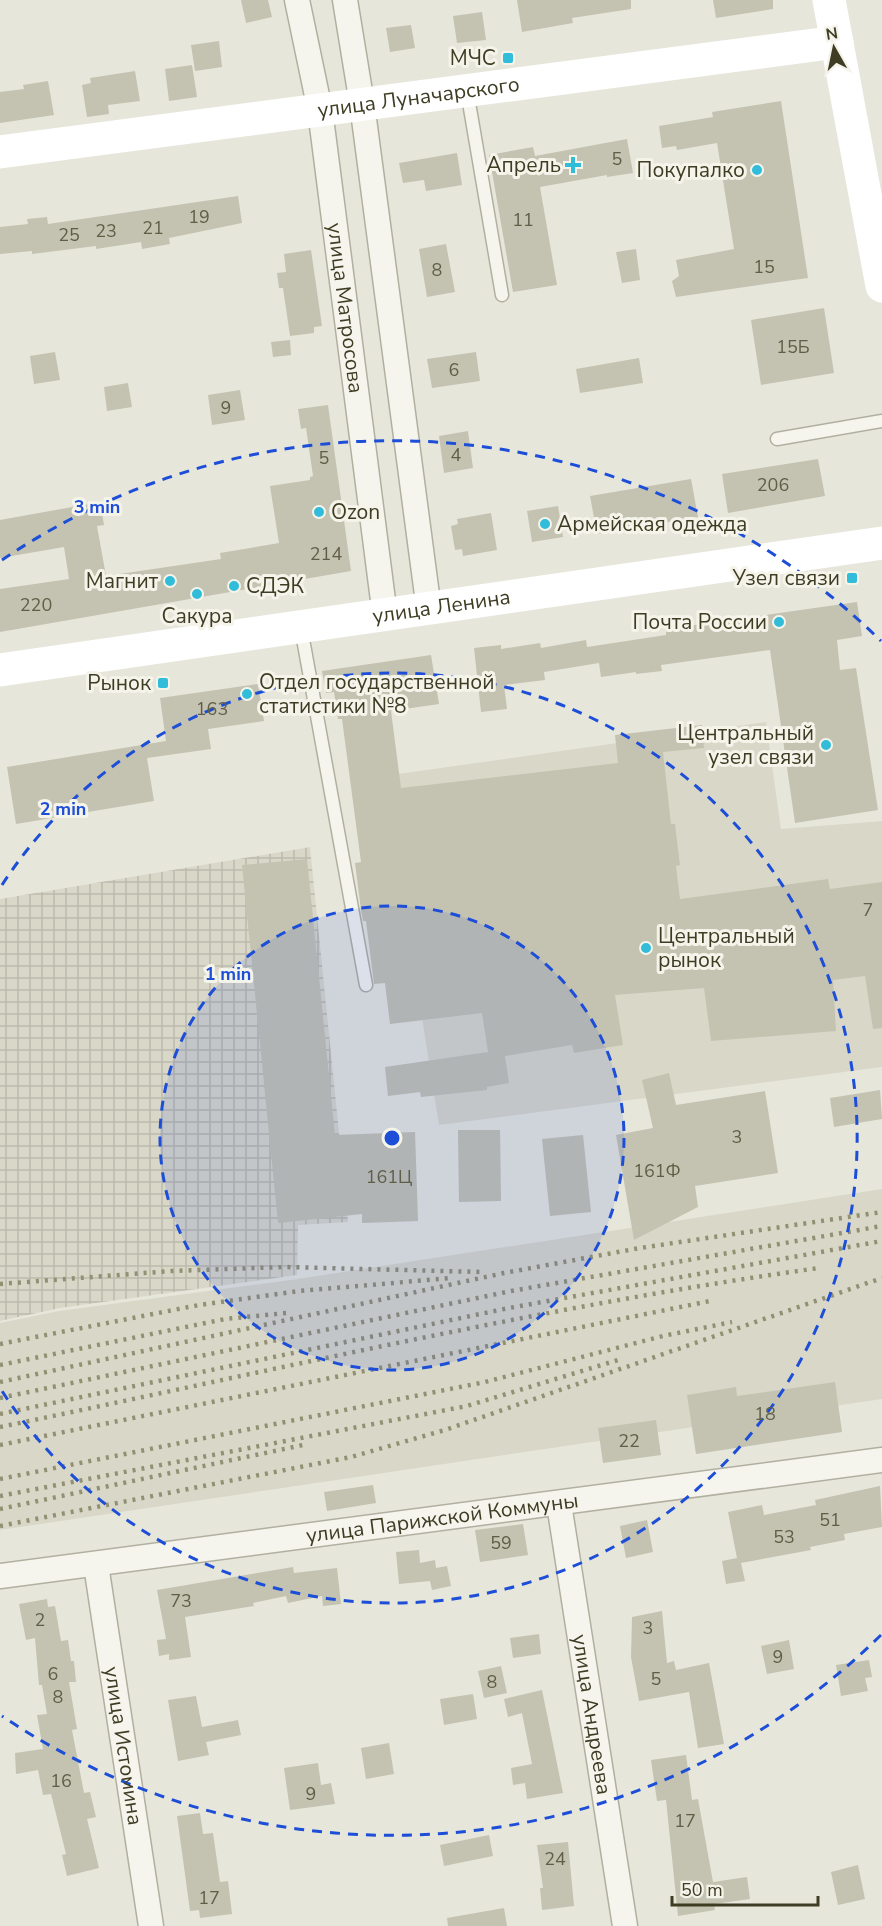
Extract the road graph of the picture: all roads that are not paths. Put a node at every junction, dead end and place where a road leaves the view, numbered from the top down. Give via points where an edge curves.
1 (297, 0) edge
2 (345, 0) edge
3 (829, 0) edge
4 (837, 42) junction
5 (467, 90) junction
6 (362, 104) junction
7 (320, 110) junction
8 (0, 153) edge
9 (881, 279) edge
10 (502, 296) dead end
11 (882, 421) edge
12 (777, 439) dead end
13 (882, 543) edge
14 (429, 610) junction
15 (385, 616) junction
16 (301, 628) junction
17 (0, 670) edge
18 (366, 985) dead end
19 (882, 1460) edge
20 (559, 1504) junction
21 (96, 1565) junction
22 (0, 1576) edge
23 (151, 1926) edge
24 (626, 1926) edge

1 - 7 street, улица Матросова
2 - 6 street, улица Матросова
3 - 4 main road
4 - 5 main road, улица Луначарского
4 - 9 main road
5 - 6 main road, улица Луначарского
5 - 10 lane
6 - 7 main road, улица Луначарского
6 - 14 street, улица Матросова
7 - 8 main road, улица Луначарского
7 - 15 street, улица Матросова
11 - 12 lane
13 - 14 main road, улица Ленина
14 - 15 main road, улица Ленина
15 - 16 main road, улица Ленина
16 - 17 main road, улица Ленина
16 - 18 lane
19 - 20 street, улица Парижской Коммуны
20 - 21 street, улица Парижской Коммуны
20 - 24 street, улица Андреева
21 - 22 street, улица Парижской Коммуны
21 - 23 street, улица Истомина

